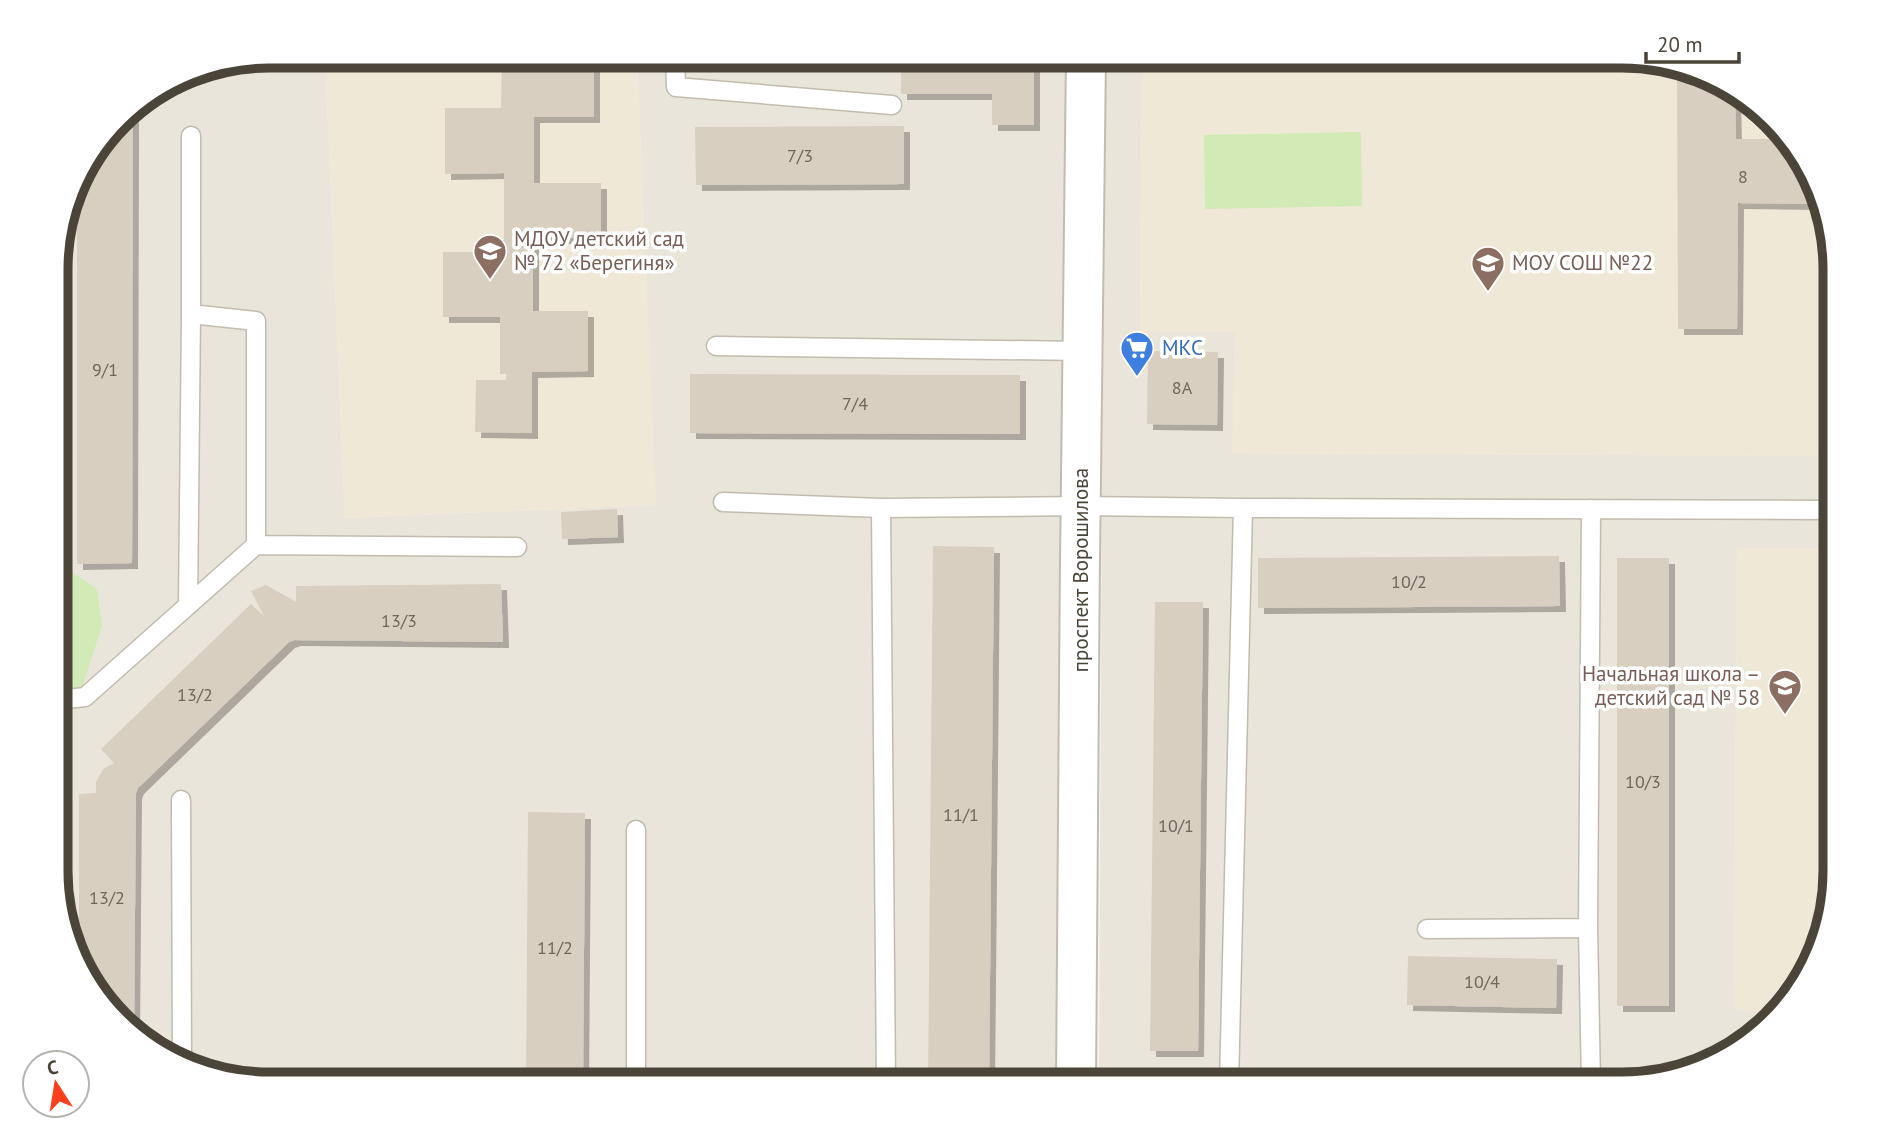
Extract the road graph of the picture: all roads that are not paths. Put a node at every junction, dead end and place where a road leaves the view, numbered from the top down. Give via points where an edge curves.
1 (1086, 68) edge
2 (676, 69) edge
3 (892, 105) dead end
4 (191, 136) dead end
5 (191, 314) junction
6 (716, 346) dead end
7 (1081, 351) junction
8 (723, 502) dead end
9 (1082, 506) junction
10 (881, 508) junction
11 (1242, 508) junction
12 (1591, 509) junction
13 (1822, 510) edge
14 (256, 545) junction
15 (517, 547) dead end
16 (188, 605) junction
17 (68, 699) edge
18 (181, 800) dead end
19 (636, 830) dead end
20 (1588, 928) junction
21 (1427, 929) dead end
22 (182, 1051) edge
23 (1076, 1071) edge
24 (1229, 1071) edge
25 (1591, 1071) edge
26 (636, 1072) edge
27 (886, 1072) edge

1 - 7 street, проспект Ворошилова
2 - 3 lane via 676,87
4 - 5 lane
5 - 14 lane via 256,321
5 - 16 lane
6 - 7 lane
7 - 9 street, проспект Ворошилова
8 - 10 lane
9 - 10 lane
9 - 11 lane
9 - 23 street, проспект Ворошилова
10 - 27 lane
11 - 12 lane
11 - 24 lane
12 - 13 lane
12 - 20 lane
14 - 15 lane
14 - 16 lane
16 - 17 lane via 85,697
18 - 22 lane
19 - 26 lane
20 - 21 lane
20 - 25 lane

